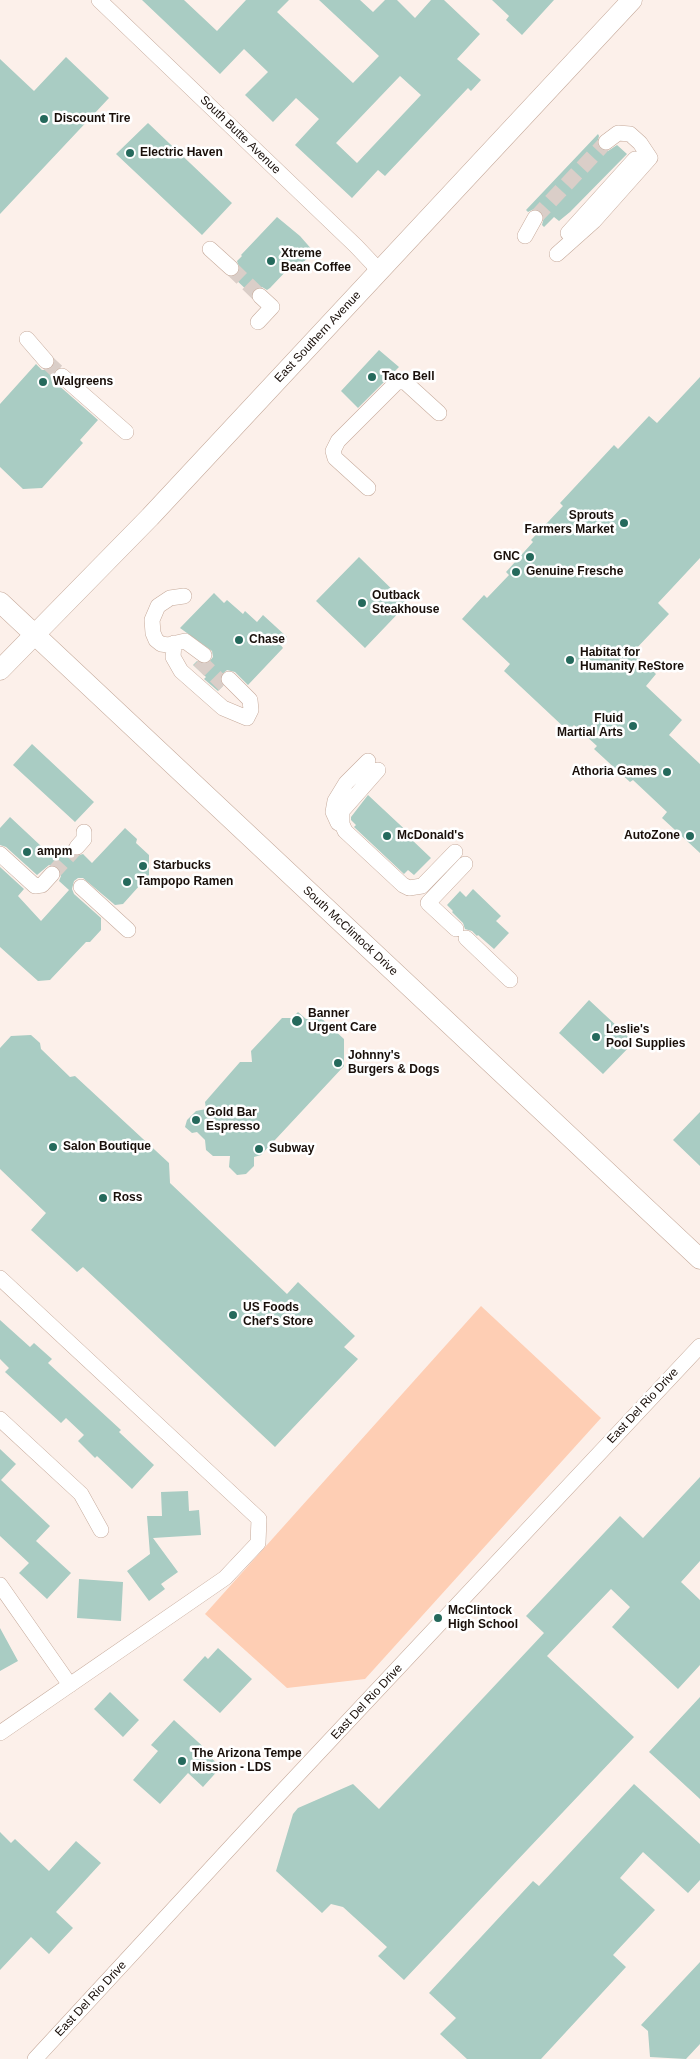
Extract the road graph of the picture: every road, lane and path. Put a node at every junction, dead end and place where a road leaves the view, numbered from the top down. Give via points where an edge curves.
1 (99, 0) edge
2 (632, 0) edge
3 (606, 142) tunnel mouth
4 (647, 154) junction
5 (535, 218) tunnel mouth
6 (525, 236) dead end
7 (210, 249) dead end
8 (231, 268) tunnel mouth
9 (378, 273) junction
10 (260, 296) tunnel mouth
11 (258, 322) dead end
12 (27, 339) dead end
13 (46, 361) tunnel mouth
14 (62, 376) tunnel mouth
15 (439, 413) dead end
16 (126, 432) dead end
17 (368, 488) dead end
18 (184, 596) dead end
19 (0, 602) edge
20 (35, 634) junction
21 (174, 643) junction
22 (201, 657) tunnel mouth
23 (0, 670) edge
24 (202, 681) dead end
25 (223, 686) tunnel mouth
26 (373, 765) dead end
27 (84, 832) dead end
28 (77, 847) tunnel mouth
29 (0, 854) edge
30 (52, 874) tunnel mouth
31 (81, 887) dead end
32 (128, 930) dead end
33 (510, 980) dead end
34 (698, 1253) edge
35 (0, 1278) edge
36 (700, 1346) edge
37 (0, 1419) edge
38 (101, 1530) dead end
39 (0, 1585) edge
40 (70, 1685) junction
41 (0, 1733) edge
42 (35, 2059) edge

1 - 9 street, South Butte Avenue via 350,240
2 - 9 main road, East Southern Avenue
3 - 4 street via 611,137 630,134
4 - 4 street via 558,243 553,257 594,221
5 - 6 street
7 - 8 street
9 - 20 main road, East Southern Avenue via 150,517
10 - 11 street via 272,307
12 - 13 street
14 - 16 street
15 - 17 street via 405,382 397,382 338,441 333,451 335,458
18 - 21 street via 164,601 152,620 152,633 156,640 161,644
19 - 20 main road, South McClintock Drive
20 - 23 main road, East Southern Avenue
20 - 34 main road, South McClintock Drive
21 - 22 street via 189,643
21 - 24 street via 182,660
21 - 25 street via 173,657 180,671 222,708 247,718 251,710 250,700
26 - 33 street via 342,811 345,831 409,888 422,886 460,858 428,903
27 - 28 street via 84,839
29 - 30 street via 35,886 42,885
31 - 32 street
35 - 40 street via 260,1519 258,1543 225,1578
36 - 42 street, East Del Rio Drive
37 - 38 street via 81,1494
39 - 40 street
40 - 41 street

